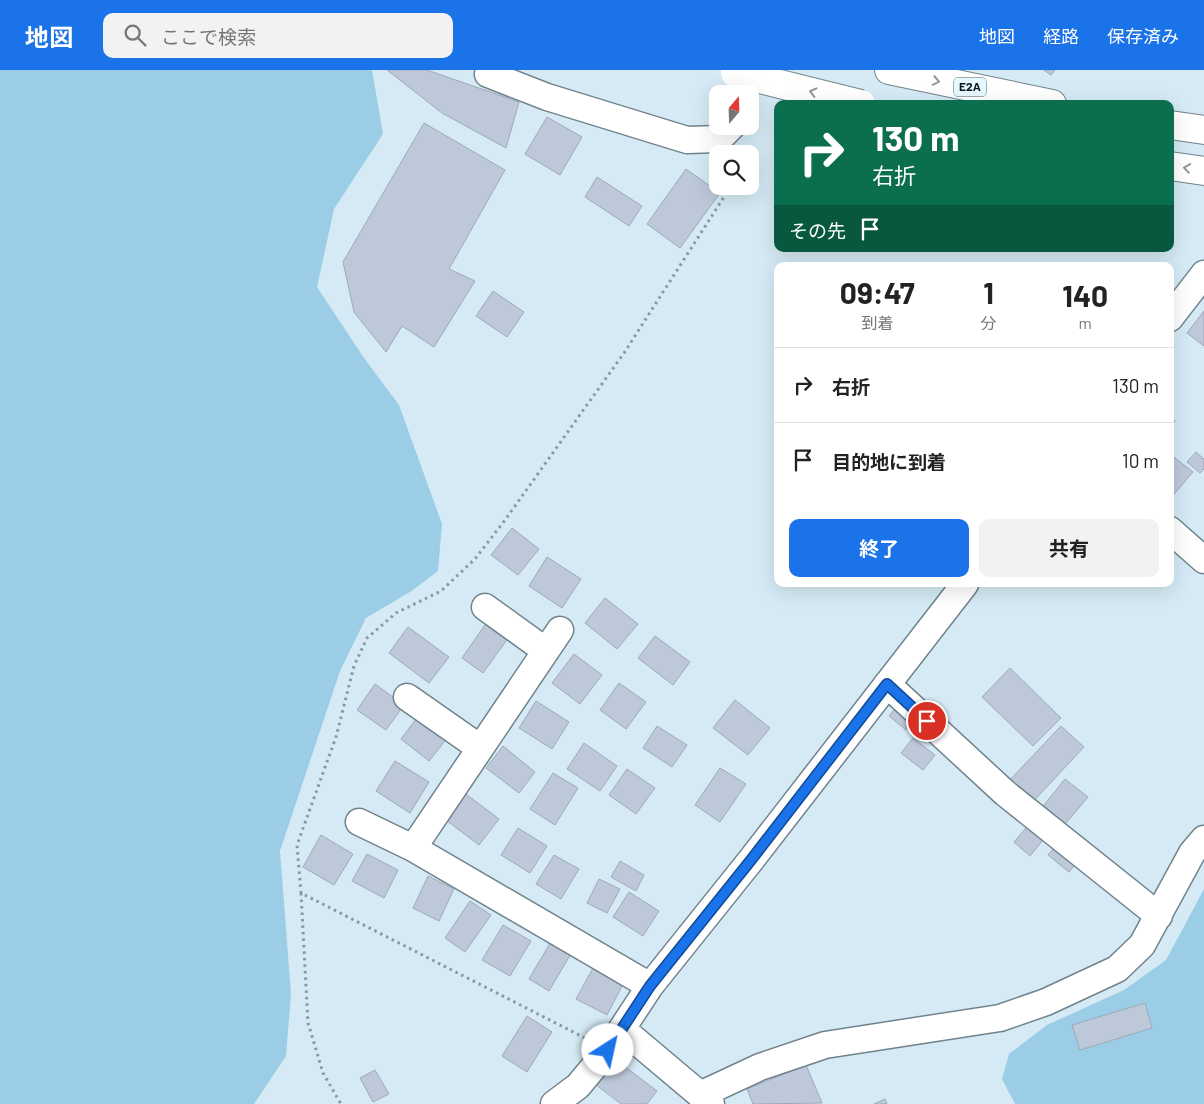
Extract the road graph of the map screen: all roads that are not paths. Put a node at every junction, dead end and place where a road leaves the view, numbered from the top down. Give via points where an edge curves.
1 (889, 70) edge
2 (488, 74) dead end
3 (741, 77) edge
4 (842, 100) edge
5 (1033, 100) edge
6 (1174, 126) edge
7 (1204, 130) edge
8 (723, 135) edge
9 (1174, 167) edge
10 (1204, 171) edge
11 (1204, 274) edge
12 (1174, 313) edge
13 (1174, 534) edge
14 (1204, 560) edge
15 (963, 587) edge
16 (486, 607) dead end
17 (560, 630) dead end
18 (546, 651) junction
19 (887, 684) junction
20 (407, 697) dead end
21 (480, 748) junction
22 (359, 822) dead end
23 (1204, 839) edge
24 (413, 848) junction
25 (1159, 916) junction
26 (650, 986) junction
27 (615, 1039) junction
28 (706, 1100) edge
29 (554, 1104) edge

1 -> 5 highway, E2A
2 - 8 street via 547,98 687,140 719,139
4 -> 3 highway, bridge
6 - 7 highway
10 -> 9 highway
11 - 12 street
13 - 14 street
15 - 19 street
16 - 18 street
17 - 18 street
18 - 21 street
19 - 25 street via 1005,793
19 - 26 street
20 - 21 street
21 - 24 street
22 - 24 street
23 - 25 street via 1192,853
24 - 26 street
25 - 28 street via 1142,945 1117,969 1046,1002 1000,1018 825,1045 760,1068
26 - 27 street
27 - 28 street
27 - 29 street via 578,1086

